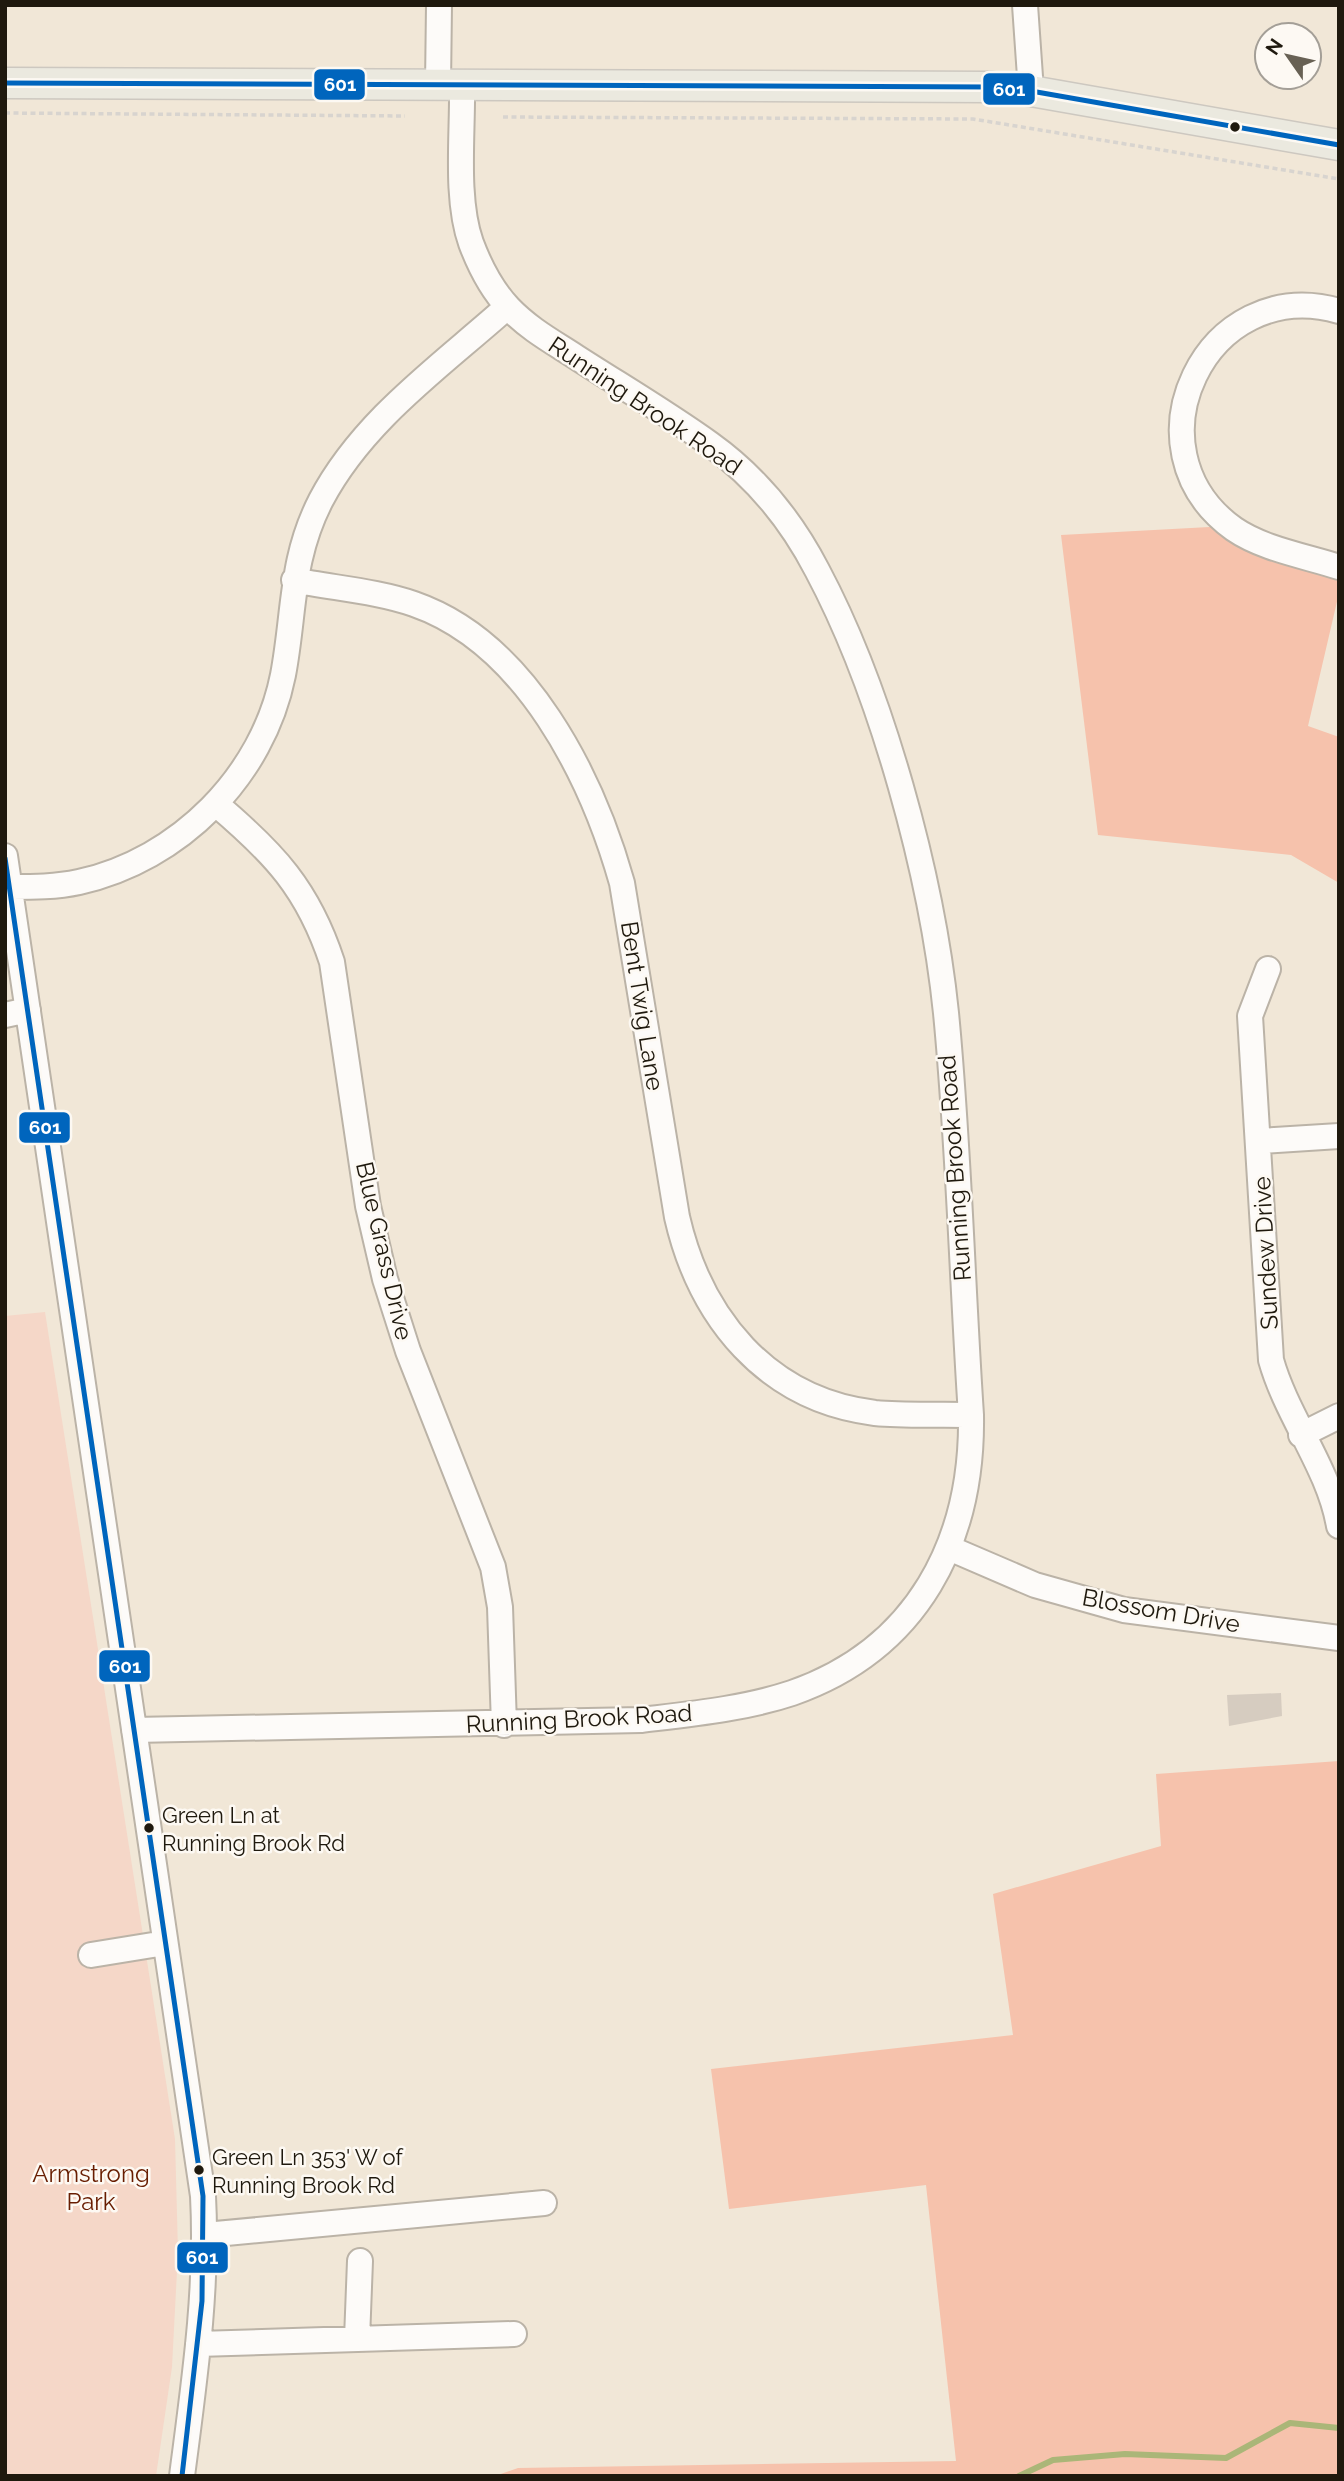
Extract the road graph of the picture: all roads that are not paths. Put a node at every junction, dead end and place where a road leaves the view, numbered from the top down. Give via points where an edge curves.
1 (439, 5) edge
2 (1025, 5) edge
3 (5, 83) edge
4 (450, 85) junction
5 (1031, 91) junction
6 (1339, 145) edge
7 (507, 307) junction
8 (1339, 311) edge
9 (1339, 567) edge
10 (294, 580) junction
11 (215, 804) junction
12 (5, 856) edge
13 (10, 887) junction
14 (1268, 969) dead end
15 (17, 1013) edge
16 (1339, 1136) edge
17 (1260, 1141) junction
18 (971, 1415) junction
19 (1339, 1416) edge
20 (1301, 1435) junction
21 (1339, 1527) edge
22 (949, 1548) junction
23 (1339, 1638) edge
24 (505, 1725) junction
25 (134, 1730) junction
26 (166, 1943) junction
27 (91, 1955) dead end
28 (544, 2203) dead end
29 (205, 2235) junction
30 (360, 2261) dead end
31 (514, 2334) dead end
32 (357, 2339) junction
33 (198, 2344) junction
34 (182, 2476) edge

1 - 4 street, Running Brook Road
2 - 5 street
3 - 4 main road
4 - 5 main road via 990,87
4 - 7 street, Running Brook Road via 470,239 481,267
5 - 6 main road
7 - 10 street via 366,434 321,502
7 - 18 street, Running Brook Road via 744,471 800,538 850,643 906,808 941,979
8 - 9 street via 1296,305 1273,309 1230,330 1196,370 1182,417 1182,443 1199,492 1215,512 1255,540
10 - 11 street via 283,675 273,711 239,777
10 - 18 street, Bent Twig Lane via 411,603 441,615 503,665 536,701 568,748 595,802 622,883 680,1228 698,1286 719,1320 771,1371 839,1405 874,1412
11 - 13 street via 172,841 115,871 69,883
11 - 24 street, Blue Grass Drive via 257,839 302,892 332,962 368,1206 385,1279 408,1351 493,1567 500,1607
12 - 13 street
13 - 15 street
14 - 17 street, Sundew Drive via 1250,1016
15 - 25 street
16 - 17 street
17 - 20 street, Sundew Drive via 1271,1360
18 - 22 street, Running Brook Road via 967,1492
19 - 20 street
20 - 21 street, Sundew Drive via 1328,1490
22 - 23 street, Blossom Drive via 1035,1585 1125,1610
22 - 24 street, Running Brook Road via 916,1605 891,1632 831,1676 793,1692 700,1713 641,1720
24 - 25 street, Running Brook Road
25 - 26 street
26 - 27 street
26 - 29 street
28 - 29 street
29 - 33 street
30 - 32 street
31 - 32 street
32 - 33 street
33 - 34 street

